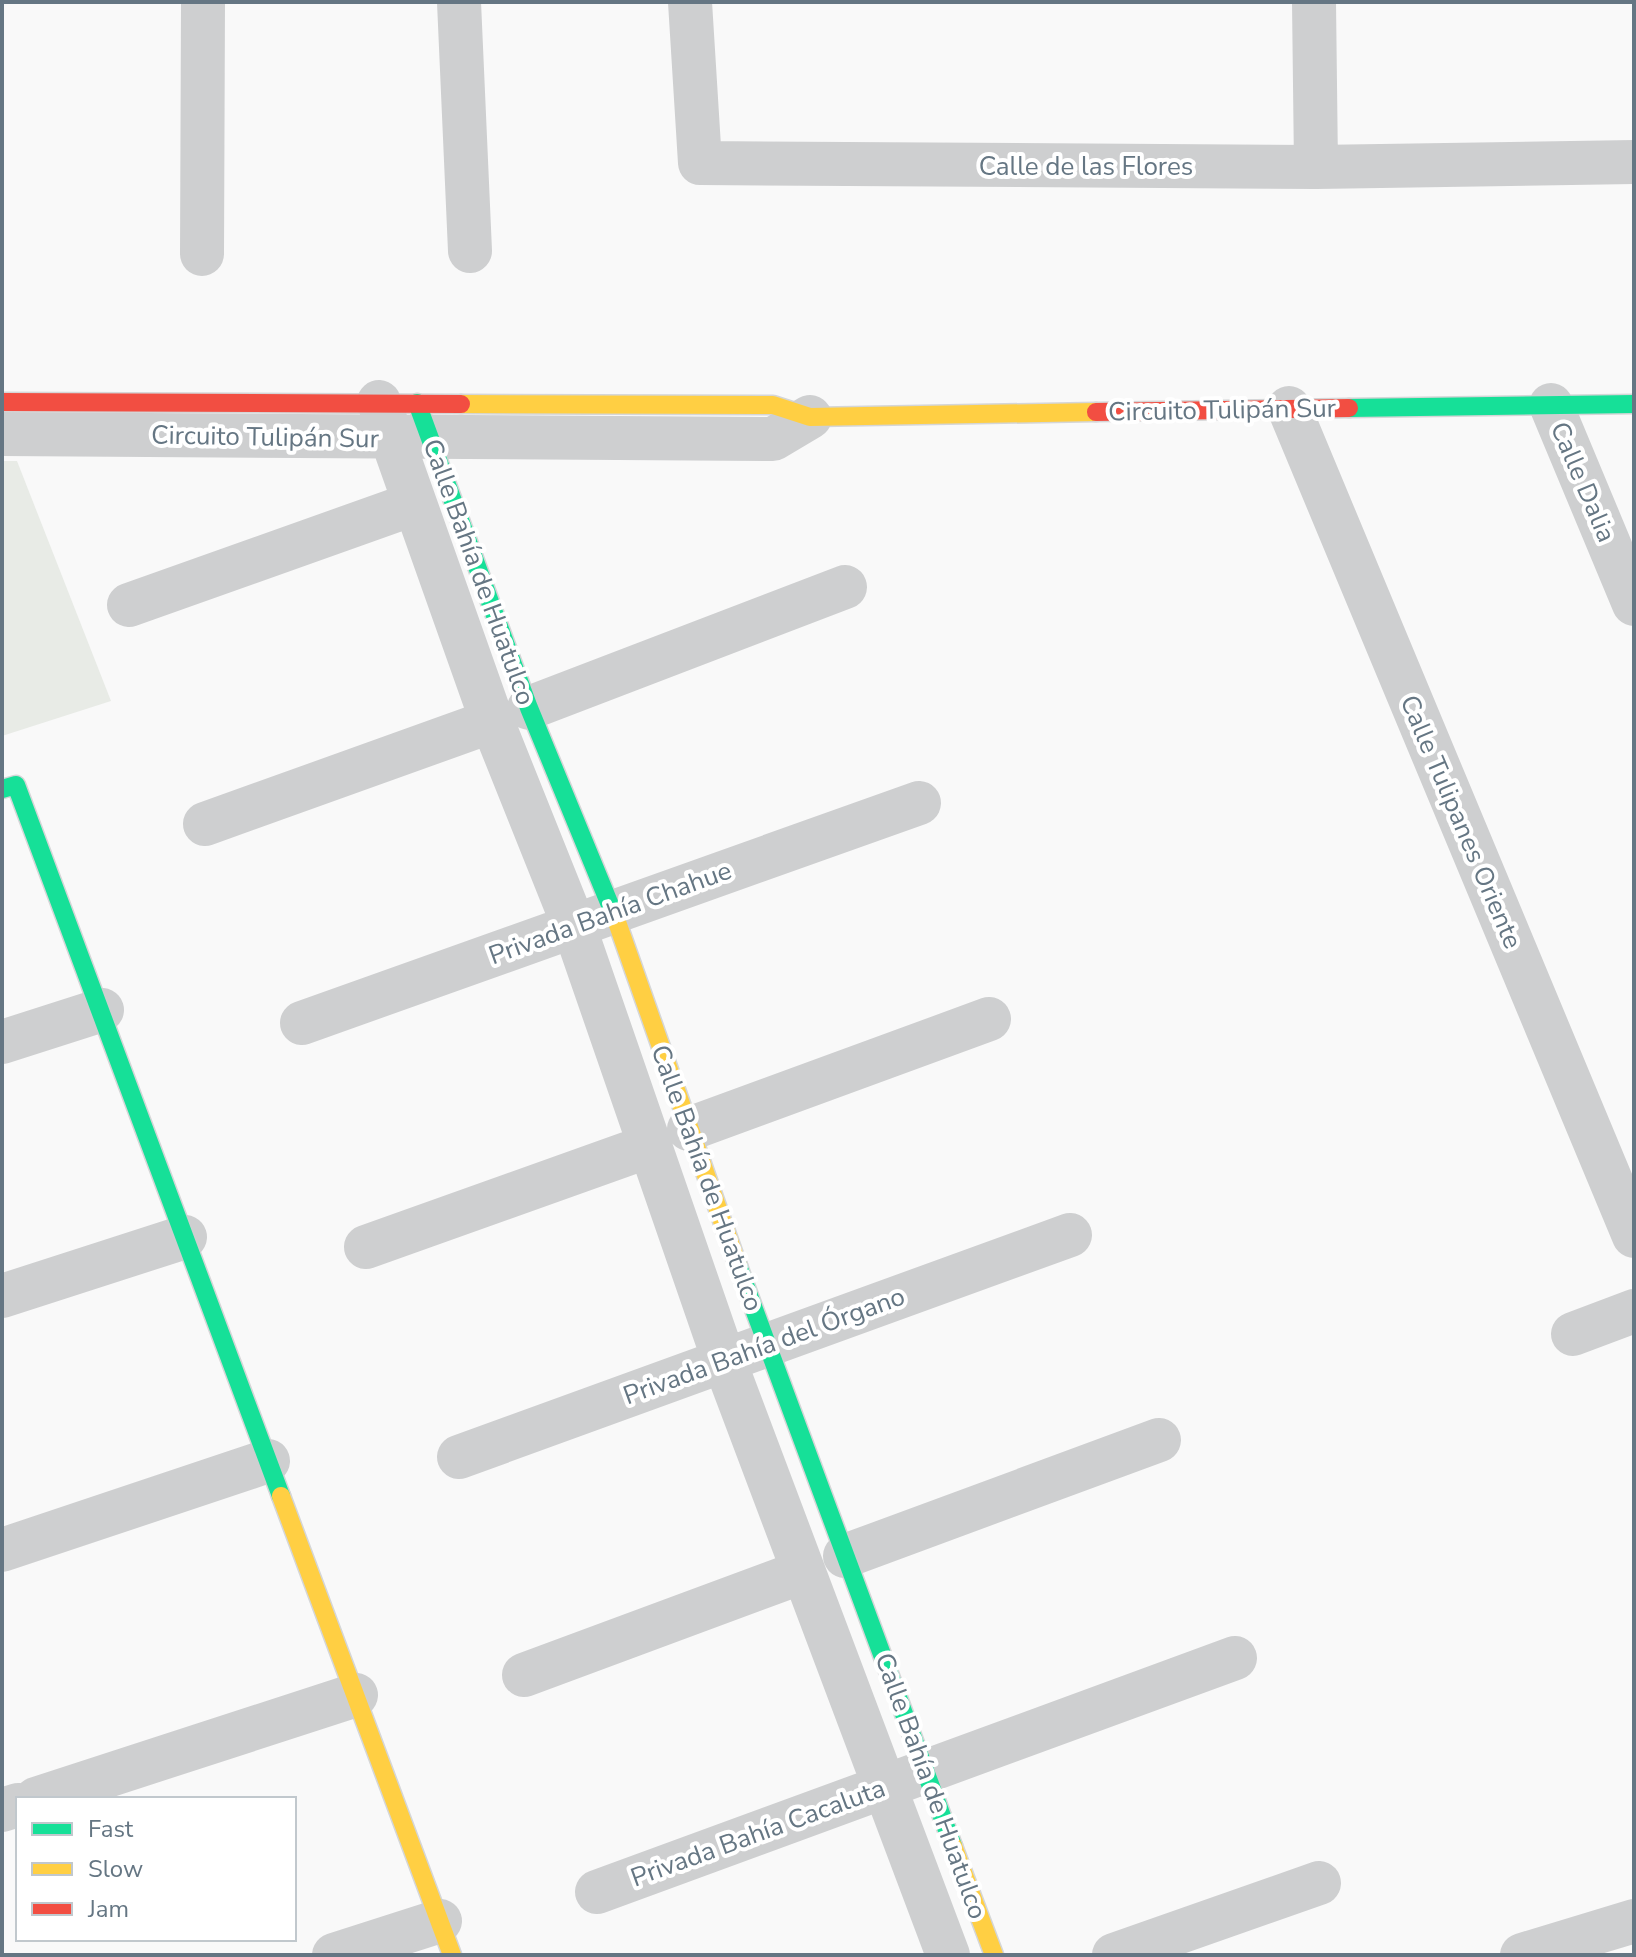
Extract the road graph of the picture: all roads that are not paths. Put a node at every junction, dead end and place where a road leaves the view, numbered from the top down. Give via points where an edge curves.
1 (203, 2) edge
2 (459, 2) edge
3 (690, 2) edge
4 (1314, 2) edge
5 (1634, 162) edge
6 (1316, 167) junction
7 (470, 251) dead end
8 (202, 254) dead end
9 (2, 402) edge
10 (1634, 404) edge
11 (1551, 405) junction
12 (1289, 408) junction
13 (810, 417) joint
14 (404, 420) junction
15 (2, 434) edge
16 (413, 504) junction
17 (845, 587) dead end
18 (1634, 604) edge
19 (129, 605) dead end
20 (511, 715) junction
21 (9, 787) edge
22 (919, 803) dead end
23 (205, 824) dead end
24 (594, 918) junction
25 (102, 1010) junction
26 (989, 1019) dead end
27 (302, 1023) dead end
28 (2, 1042) edge
29 (689, 1129) junction
30 (649, 1146) junction
31 (1070, 1235) dead end
32 (1634, 1236) edge
33 (185, 1237) junction
34 (366, 1247) dead end
35 (2, 1296) edge
36 (1634, 1311) edge
37 (1573, 1334) dead end
38 (766, 1345) junction
39 (724, 1360) junction
40 (1159, 1440) dead end
41 (459, 1457) dead end
42 (268, 1461) junction
43 (2, 1550) edge
44 (845, 1556) junction
45 (802, 1572) junction
46 (1235, 1658) dead end
47 (524, 1675) dead end
48 (356, 1695) junction
49 (925, 1771) junction
50 (884, 1788) junction
51 (42, 1797) edge
52 (1319, 1883) dead end
53 (597, 1892) dead end
54 (1634, 1921) edge
55 (446, 1938) edge
56 (334, 1955) edge
57 (948, 1955) edge
58 (994, 1955) edge
59 (1114, 1955) edge
60 (1522, 1955) edge

1 - 8 street
2 - 7 street
3 - 6 street, Calle de las Flores via 700,163
4 - 6 street
5 - 6 street, Calle de las Flores
9 - 14 street, Circuito Tulipán Sur
10 - 11 street, Circuito Tulipán Sur
11 - 12 street, Circuito Tulipán Sur
11 - 18 street, Calle Dalia
12 - 13 street, Circuito Tulipán Sur
12 - 32 street, Calle Tulipanes Oriente
13 - 14 street, Circuito Tulipán Sur via 773,439
14 - 15 street, Circuito Tulipán Sur
14 - 16 street, Calle Bahía de Huatulco
14 - 20 street, Calle Bahía de Huatulco
16 - 19 street
16 - 20 street, Calle Bahía de Huatulco
17 - 20 street
20 - 23 street
20 - 24 street, Calle Bahía de Huatulco
21 - 25 street
22 - 24 street, Privada Bahía Chahue
24 - 27 street, Privada Bahía Chahue
24 - 29 street, Calle Bahía de Huatulco
24 - 30 street, Calle Bahía de Huatulco
25 - 28 street
25 - 33 street
26 - 29 street
29 - 38 street, Calle Bahía de Huatulco
30 - 34 street
30 - 39 street, Calle Bahía de Huatulco
31 - 38 street, Privada Bahía del Órgano
33 - 35 street
33 - 42 street
36 - 37 street
38 - 39 street, Privada Bahía del Órgano
38 - 44 street, Calle Bahía de Huatulco
39 - 41 street, Privada Bahía del Órgano
39 - 45 street, Calle Bahía de Huatulco
40 - 44 street
42 - 43 street
42 - 48 street
44 - 49 street, Calle Bahía de Huatulco
45 - 47 street
45 - 50 street, Calle Bahía de Huatulco
46 - 49 street, Privada Bahía Cacaluta
48 - 51 street
48 - 55 street
49 - 50 street, Privada Bahía Cacaluta
49 - 58 street, Calle Bahía de Huatulco
50 - 53 street, Privada Bahía Cacaluta
50 - 57 street, Calle Bahía de Huatulco
52 - 59 street
54 - 60 street
55 - 56 street

